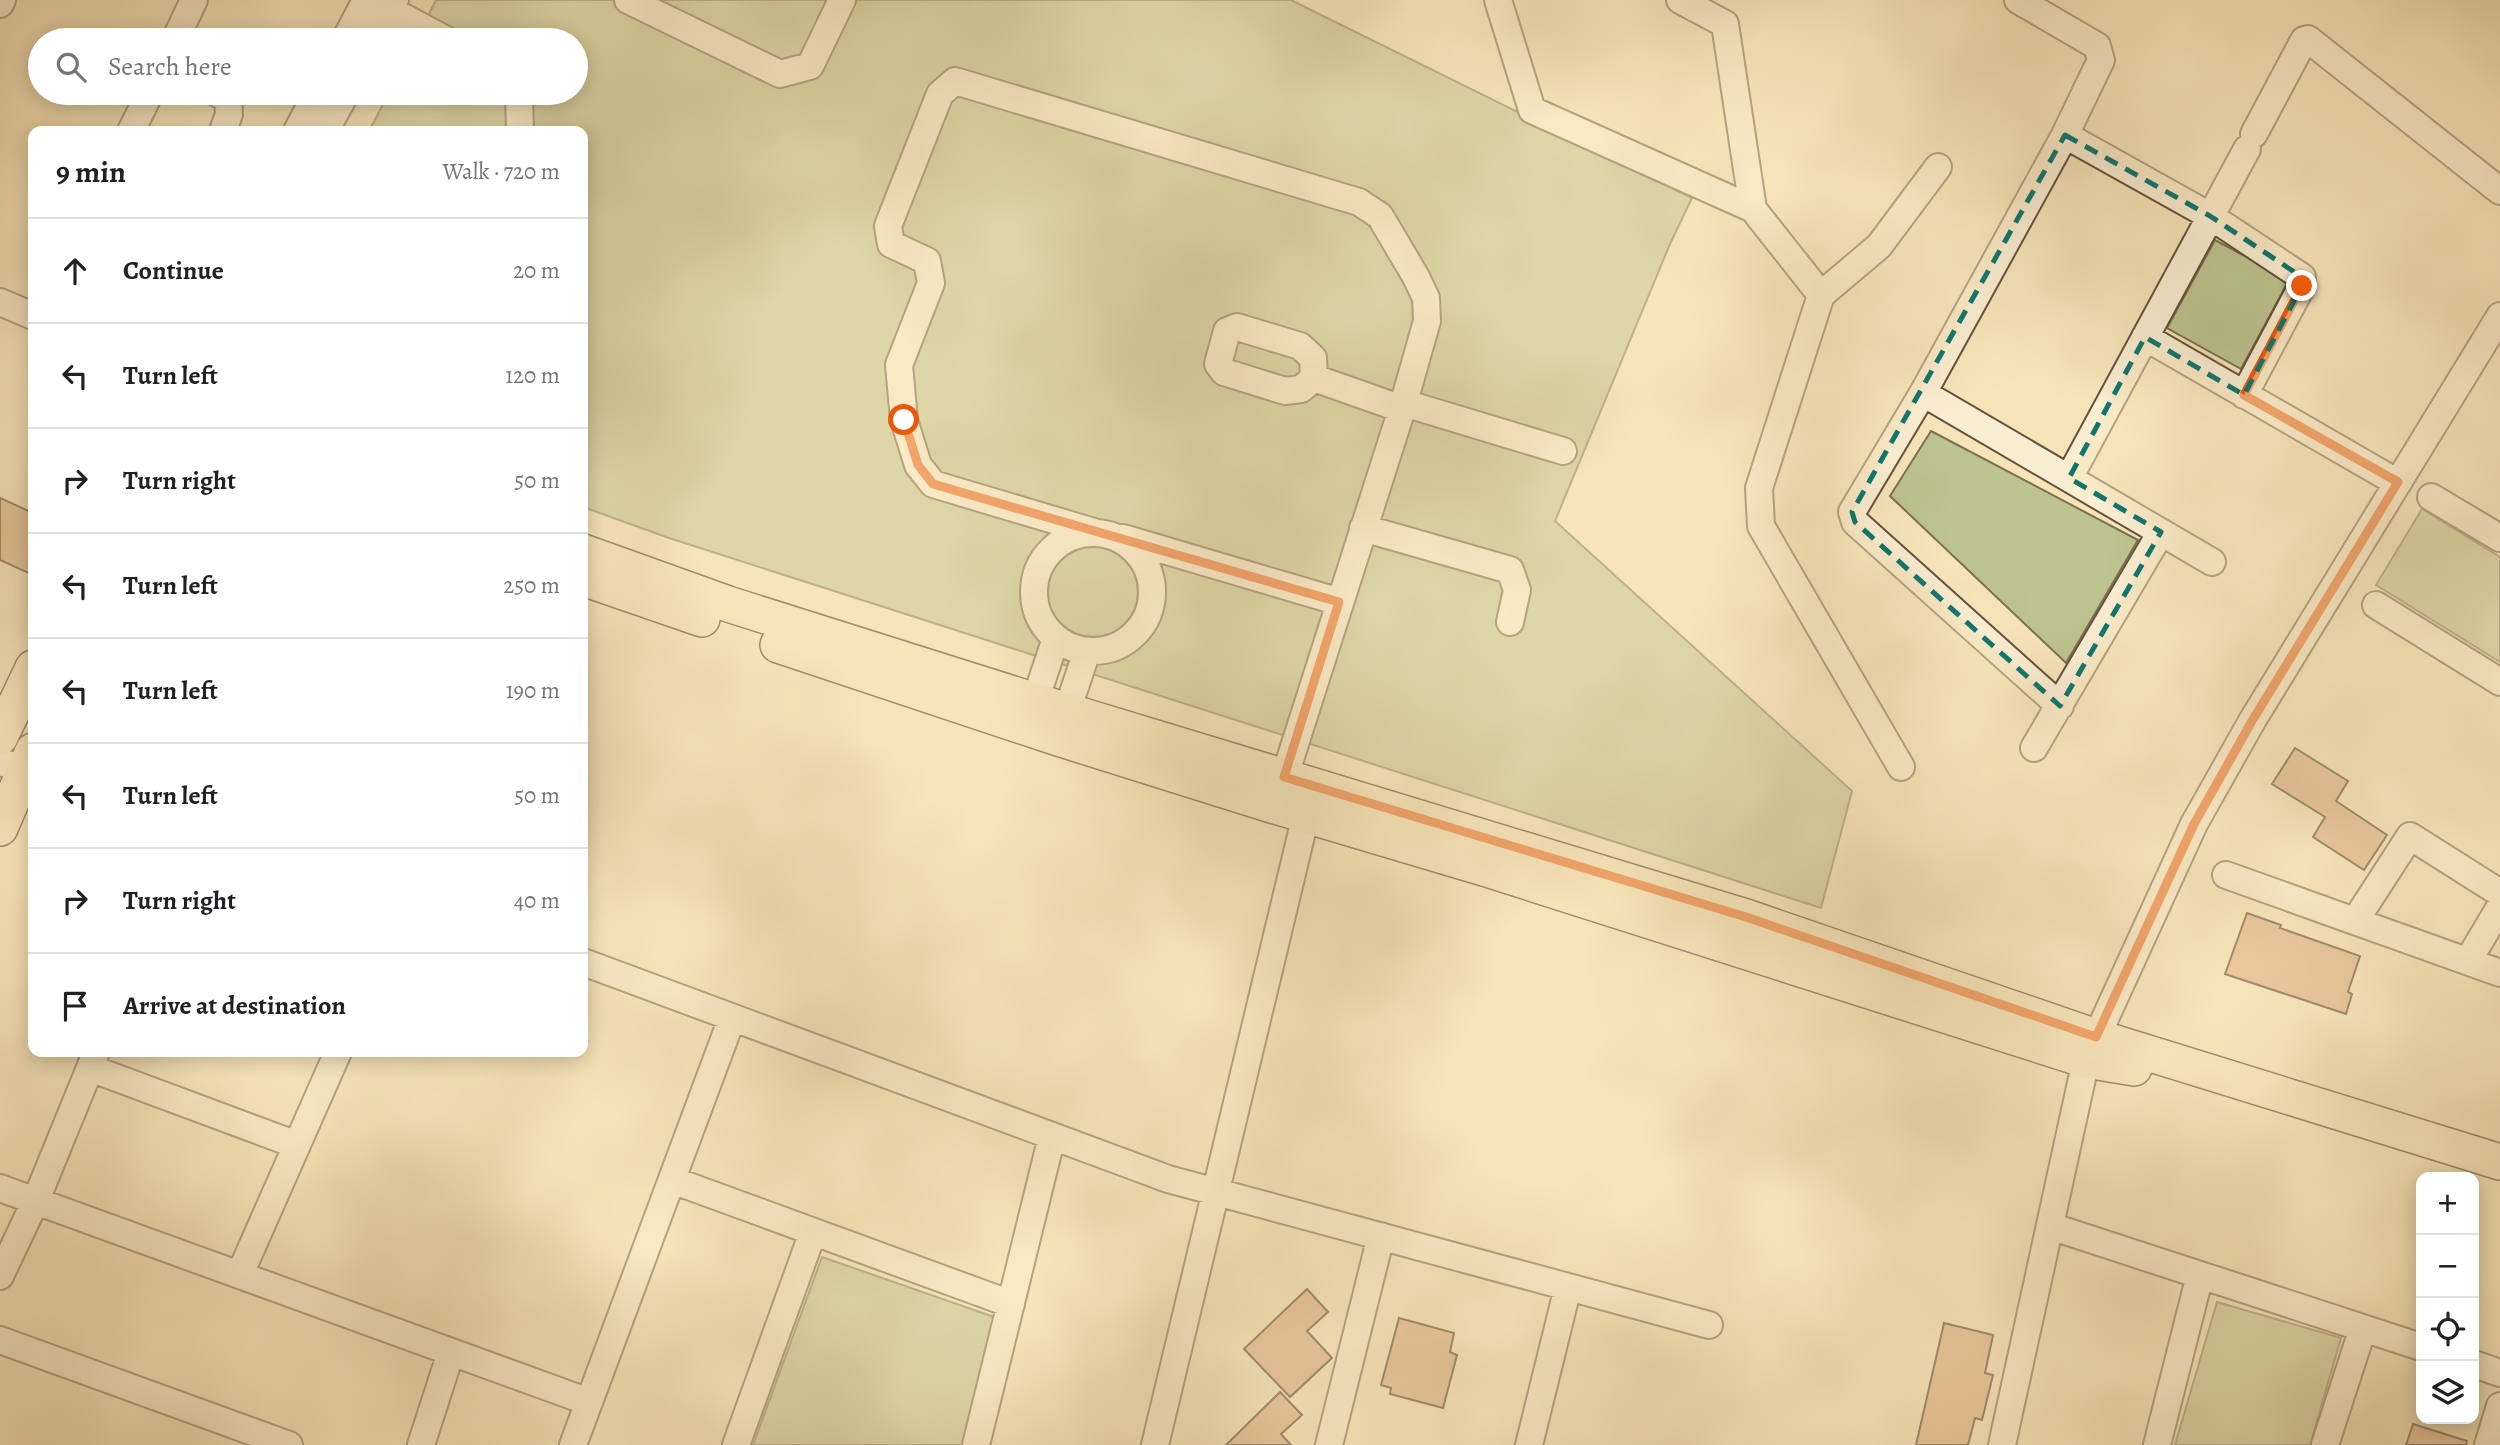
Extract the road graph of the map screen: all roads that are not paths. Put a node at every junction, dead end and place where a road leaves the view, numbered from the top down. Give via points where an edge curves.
1 (194, 0) edge
2 (628, 0) edge
3 (842, 0) edge
4 (1498, 0) edge
5 (1681, 0) edge
6 (2018, 0) edge
7 (381, 2) edge
8 (181, 28) edge
9 (356, 28) edge
10 (376, 28) edge
11 (425, 28) edge
12 (144, 105) edge
13 (228, 105) edge
14 (311, 105) edge
15 (340, 105) edge
16 (519, 105) edge
17 (134, 126) edge
18 (225, 126) edge
19 (300, 126) edge
20 (329, 126) edge
21 (520, 126) edge
22 (2065, 135) junction
23 (1938, 167) dead end
24 (2500, 191) edge
25 (1753, 209) junction
26 (2210, 216) junction
27 (1822, 295) junction
28 (0, 302) edge
29 (28, 314) edge
30 (2500, 316) edge
31 (2145, 337) junction
32 (1314, 379) dead end
33 (1923, 393) junction
34 (2244, 395) junction
35 (1403, 406) junction
36 (1563, 451) dead end
37 (2069, 478) junction
38 (2398, 482) junction
39 (2431, 497) dead end
40 (1363, 528) junction
41 (2161, 531) junction
42 (1105, 534) junction
43 (2500, 538) edge
44 (588, 554) edge
45 (2212, 562) dead end
46 (588, 580) edge
47 (1339, 602) junction
48 (2376, 605) dead end
49 (1510, 622) dead end
50 (1056, 638) junction
51 (1087, 651) junction
52 (28, 679) edge
53 (2500, 682) edge
54 (2060, 706) junction
55 (1046, 719) junction
56 (0, 739) edge
57 (2035, 748) dead end
58 (23, 763) edge
59 (1901, 767) dead end
60 (1295, 797) junction
61 (0, 828) edge
62 (2226, 875) dead end
63 (2500, 893) edge
64 (2500, 907) edge
65 (2355, 921) junction
66 (2468, 961) junction
67 (588, 964) edge
68 (2500, 973) edge
69 (732, 1018) junction
70 (2091, 1049) junction
71 (336, 1057) edge
72 (93, 1060) edge
73 (1052, 1136) junction
74 (297, 1145) junction
75 (2500, 1162) edge
76 (2459, 1172) edge
77 (2479, 1179) edge
78 (672, 1180) junction
79 (2500, 1186) edge
80 (0, 1188) edge
81 (1216, 1192) junction
82 (36, 1200) junction
83 (2050, 1226) junction
84 (813, 1232) junction
85 (1381, 1236) junction
86 (240, 1275) junction
87 (2200, 1275) junction
88 (0, 1276) edge
89 (1568, 1287) junction
90 (1011, 1304) junction
91 (1709, 1325) dead end
92 (2363, 1328) junction
93 (0, 1340) edge
94 (2416, 1345) edge
95 (451, 1352) junction
96 (2479, 1366) edge
97 (2500, 1373) edge
98 (589, 1402) junction
99 (2500, 1406) edge
100 (234, 1436) edge
101 (2006, 1444) edge
102 (289, 1445) edge
103 (421, 1445) edge
104 (573, 1445) edge
105 (736, 1445) edge
106 (976, 1445) edge
107 (1155, 1445) edge
108 (1329, 1445) edge
109 (1529, 1445) edge
110 (2157, 1445) edge
111 (2325, 1445) edge
112 (2488, 1445) edge

1 - 8 street
2 - 3 street via 780,74 810,66
4 - 25 street via 1532,110
5 - 25 street via 1725,24
6 - 22 street via 2101,51 2101,60
7 - 9 street
7 - 10 street
7 - 11 street
12 - 17 street
13 - 18 street
14 - 19 street
15 - 20 street
16 - 21 street
22 - 26 street
22 - 33 street
23 - 27 street via 1879,246
24 - 26 street via 2308,39
25 - 27 street
26 - 31 street
26 - 34 street via 2299,273 2303,281
27 - 59 street via 1759,488 1761,526
28 - 29 street
30 - 38 street
31 - 34 street
31 - 37 street
32 - 35 street
33 - 37 street
33 - 54 street via 1854,507 1853,517
34 - 38 street
35 - 36 street
35 - 40 street
35 - 42 street via 1427,321 1426,298 1380,216 1359,202 955,81 940,94 888,226 891,244 927,261 930,284 899,365 904,420 918,465 933,484
37 - 41 street
38 - 70 street via 2194,824
39 - 43 street
40 - 47 street
40 - 49 street via 1510,570 1517,590
41 - 45 street
41 - 54 street
42 - 47 street
42 - 50 street via 1074,535 1056,545 1042,561 1034,580 1034,598 1039,617
42 - 51 street via 1132,547 1145,563 1152,601 1135,635 1119,646
44 - 55 main road
46 - 55 main road
47 - 60 street
48 - 53 street
50 - 51 street
50 - 55 street
51 - 55 street
52 - 56 main road
54 - 57 street
55 - 60 main road
56 - 58 street
58 - 61 main road
60 - 70 main road via 1746,917
60 - 81 street
62 - 65 street
63 - 65 street via 2410,836
64 - 66 street
65 - 66 street
66 - 68 street
67 - 69 street
69 - 73 street
69 - 78 street
70 - 75 main road
70 - 76 main road
70 - 83 street
71 - 74 street
72 - 74 street
72 - 82 street
73 - 81 street
73 - 90 street
74 - 86 street
77 - 79 main road
78 - 84 street
78 - 98 street
80 - 82 street
81 - 85 street
81 - 107 street
82 - 86 street
82 - 88 street
83 - 87 street
83 - 101 street
84 - 90 street
84 - 105 street
85 - 89 street
85 - 108 street
86 - 95 street
87 - 92 street
87 - 110 street
89 - 91 street
89 - 109 street
90 - 106 street
92 - 94 street
92 - 111 street
93 - 100 street
95 - 98 street
95 - 103 street
96 - 97 street
98 - 104 street
99 - 112 street
100 - 102 street

